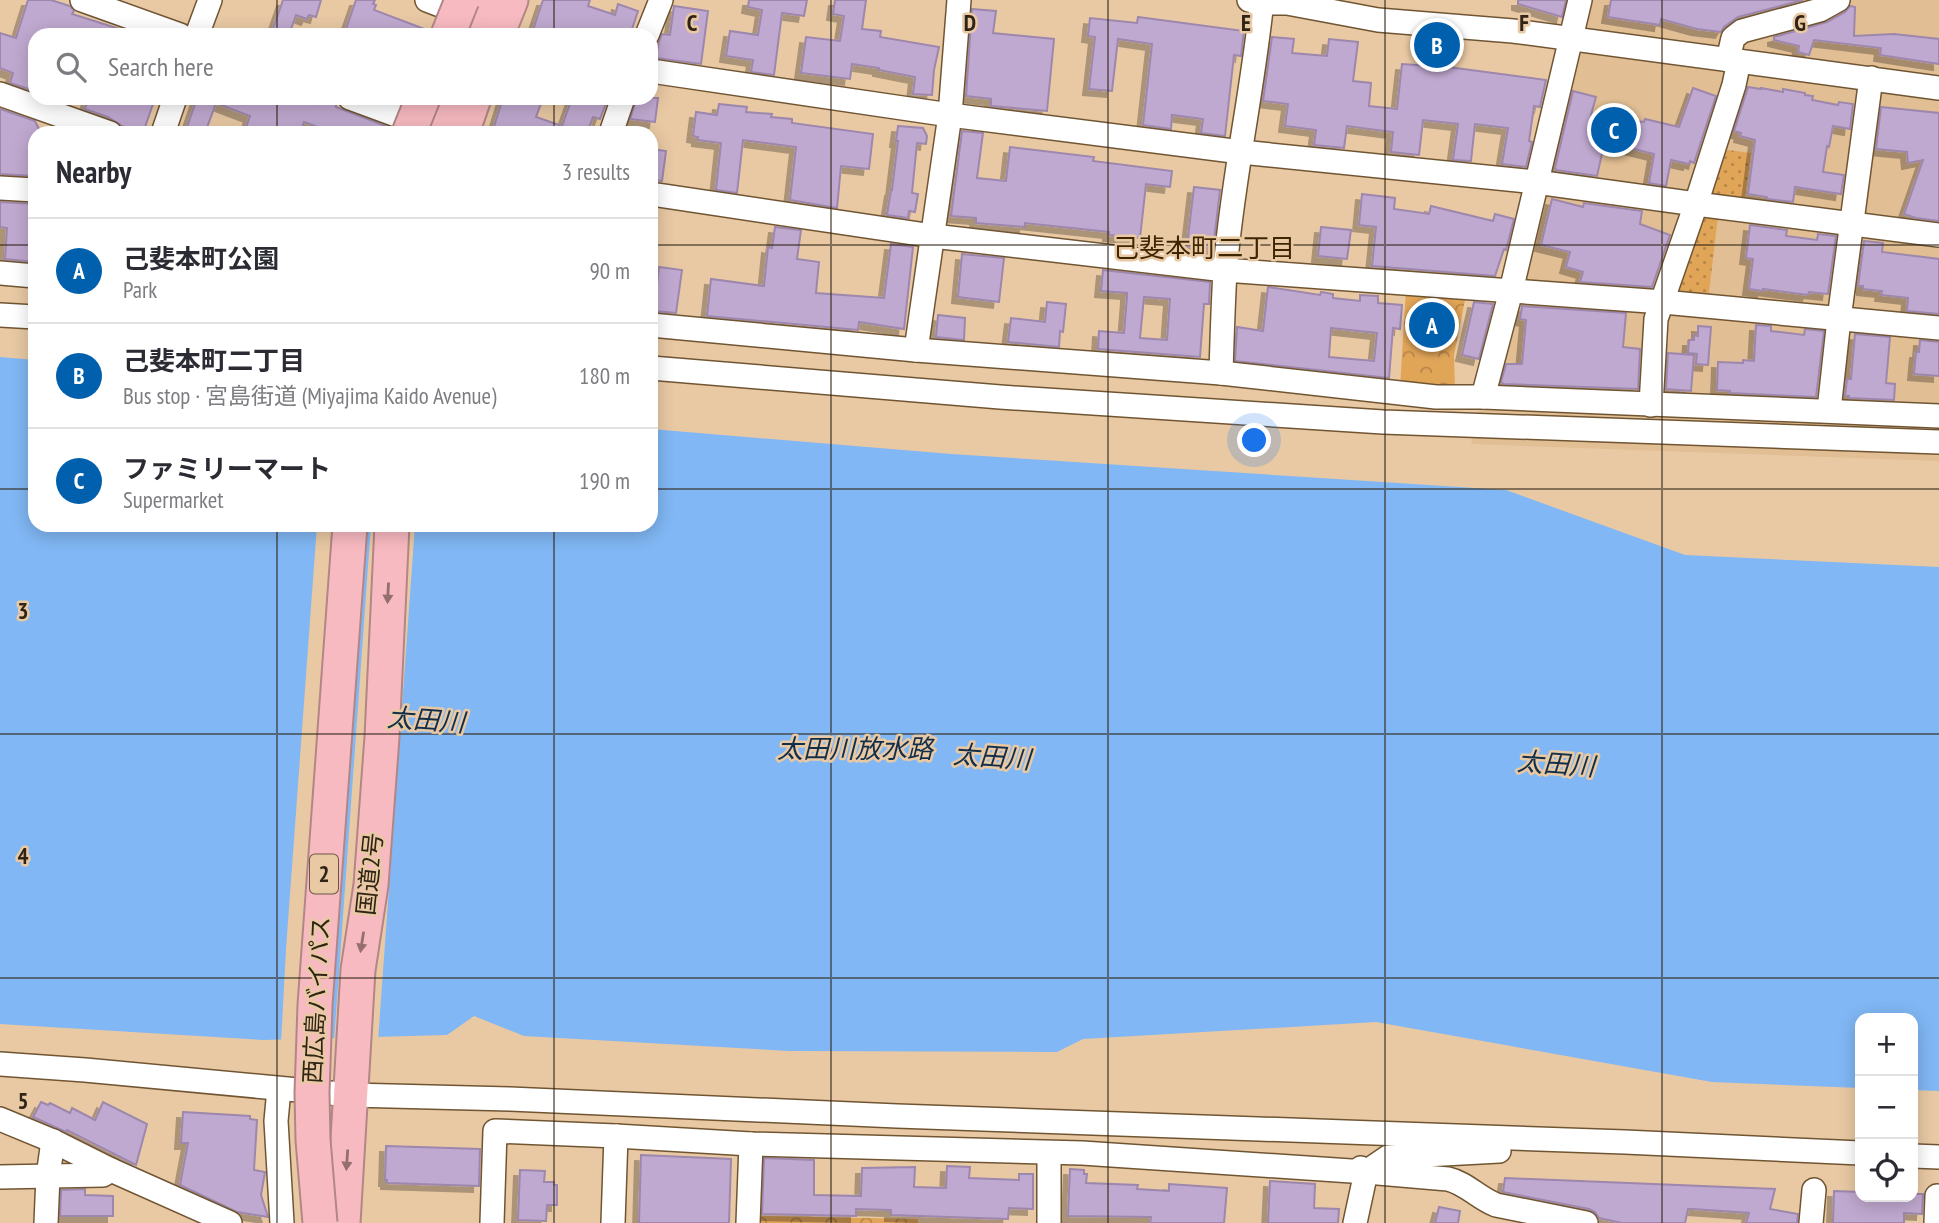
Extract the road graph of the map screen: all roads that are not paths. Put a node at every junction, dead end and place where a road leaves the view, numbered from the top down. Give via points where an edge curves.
1 (82, 0) edge
2 (210, 0) edge
3 (427, 0) edge
4 (661, 0) edge
5 (959, 0) edge
6 (1580, 0) edge
7 (1838, 0) edge
8 (1257, 1) edge
9 (482, 20) edge
10 (160, 28) edge
11 (200, 28) edge
12 (650, 28) edge
13 (1571, 39) junction
14 (1733, 61) junction
15 (658, 72) edge
16 (1871, 79) junction
17 (1939, 88) edge
18 (0, 94) edge
19 (28, 104) edge
20 (31, 105) edge
21 (173, 105) edge
22 (379, 105) edge
23 (472, 105) edge
24 (621, 105) edge
25 (950, 116) junction
26 (430, 117) edge
27 (90, 126) edge
28 (165, 126) edge
29 (464, 126) edge
30 (613, 126) edge
31 (1241, 152) junction
32 (1536, 182) junction
33 (0, 188) edge
34 (28, 190) edge
35 (658, 195) edge
36 (1696, 204) junction
37 (1852, 225) junction
38 (1939, 234) edge
39 (933, 236) junction
40 (1225, 270) junction
41 (0, 273) edge
42 (28, 275) edge
43 (1511, 291) junction
44 (1662, 302) junction
45 (0, 315) edge
46 (28, 317) edge
47 (1839, 319) junction
48 (658, 326) edge
49 (1939, 328) edge
50 (916, 350) junction
51 (658, 369) edge
52 (1220, 373) junction
53 (1483, 397) junction
54 (1651, 405) junction
55 (1829, 410) junction
56 (1939, 416) edge
57 (1433, 424) junction
58 (1541, 428) junction
59 (1939, 442) edge
60 (329, 532) edge
61 (347, 532) edge
62 (348, 532) edge
63 (392, 532) edge
64 (0, 1065) edge
65 (297, 1081) junction
66 (351, 1081) junction
67 (0, 1119) edge
68 (1036, 1122) junction
69 (1150, 1126) junction
70 (616, 1136) junction
71 (53, 1140) junction
72 (1625, 1142) junction
73 (751, 1144) junction
74 (1198, 1147) junction
75 (1049, 1153) junction
76 (1855, 1153) edge
77 (1918, 1156) edge
78 (1939, 1157) edge
79 (111, 1170) junction
80 (1366, 1171) junction
81 (48, 1176) junction
82 (0, 1177) edge
83 (1814, 1190) dead end
84 (1937, 1196) dead end
85 (1494, 1214) edge
86 (304, 1222) edge
87 (46, 1223) edge
88 (230, 1223) edge
89 (343, 1223) edge
90 (492, 1223) edge
91 (613, 1223) edge
92 (748, 1223) edge
93 (1049, 1223) edge
94 (1355, 1223) edge
95 (1586, 1223) edge
96 (1811, 1223) edge
97 (1936, 1223) edge

1 - 10 street
2 - 11 street
3 - 9 street
4 - 12 street
5 - 25 street
6 - 13 street
7 - 14 street via 1820,10 1742,31 1733,38
8 - 13 street via 1378,20
8 - 31 street via 1259,32
13 - 14 street
13 - 32 street
14 - 16 street
14 - 36 street via 1734,85
15 - 25 street
16 - 17 street
16 - 37 street
18 - 19 street
20 - 27 street
21 - 28 street
22 - 26 street
23 - 29 highway
24 - 30 street
25 - 31 street
25 - 39 street
31 - 32 street
31 - 40 street
32 - 36 street
32 - 43 street
33 - 34 street
35 - 39 street
36 - 37 street
36 - 44 street
37 - 38 street
37 - 47 street
39 - 40 street
39 - 50 street
40 - 43 street
40 - 52 street
41 - 42 street
43 - 44 street
43 - 53 street
44 - 47 street
44 - 54 street via 1656,319
45 - 46 street
47 - 49 street
47 - 55 street
48 - 50 street
50 - 52 street
51 - 57 street via 1000,397
52 - 53 street via 1437,397
53 - 54 street
53 - 57 street
53 - 58 street via 1496,409 1522,416
54 - 55 street
55 - 56 street
57 - 58 street
58 - 59 street
60 - 86 highway, 西広島バイパス / 2 via 292,1048 292,1122
61 - 65 highway, 国道2号 / 2, bridge
62 - 86 highway, 西広島バイパス / 2, bridge via 314,1004 315,1167
63 -> 66 highway, 国道2号 / 2 via 382,737
64 - 65 street
65 - 66 street
65 - 86 highway, 国道2号 / 2
66 - 68 street via 523,1100
66 - 86 highway via 330,1117
66 -> 89 highway, 国道2号 / 2
67 - 71 street
68 - 69 street
68 - 74 street via 1117,1139
69 - 72 street
69 - 74 street
70 - 73 street
70 - 90 street via 495,1131
70 - 91 street
71 - 79 street
71 - 81 street
72 - 76 street
72 - 80 street via 1388,1157
73 - 75 street
73 - 92 street
74 - 80 street via 1347,1157
75 - 80 street
75 - 93 street
77 - 78 street
79 - 81 street via 103,1175
79 - 88 street
80 - 85 street via 1457,1181 1486,1201
80 - 94 street
81 - 82 street
81 - 87 street
83 - 96 street
84 - 97 street
85 - 95 street

